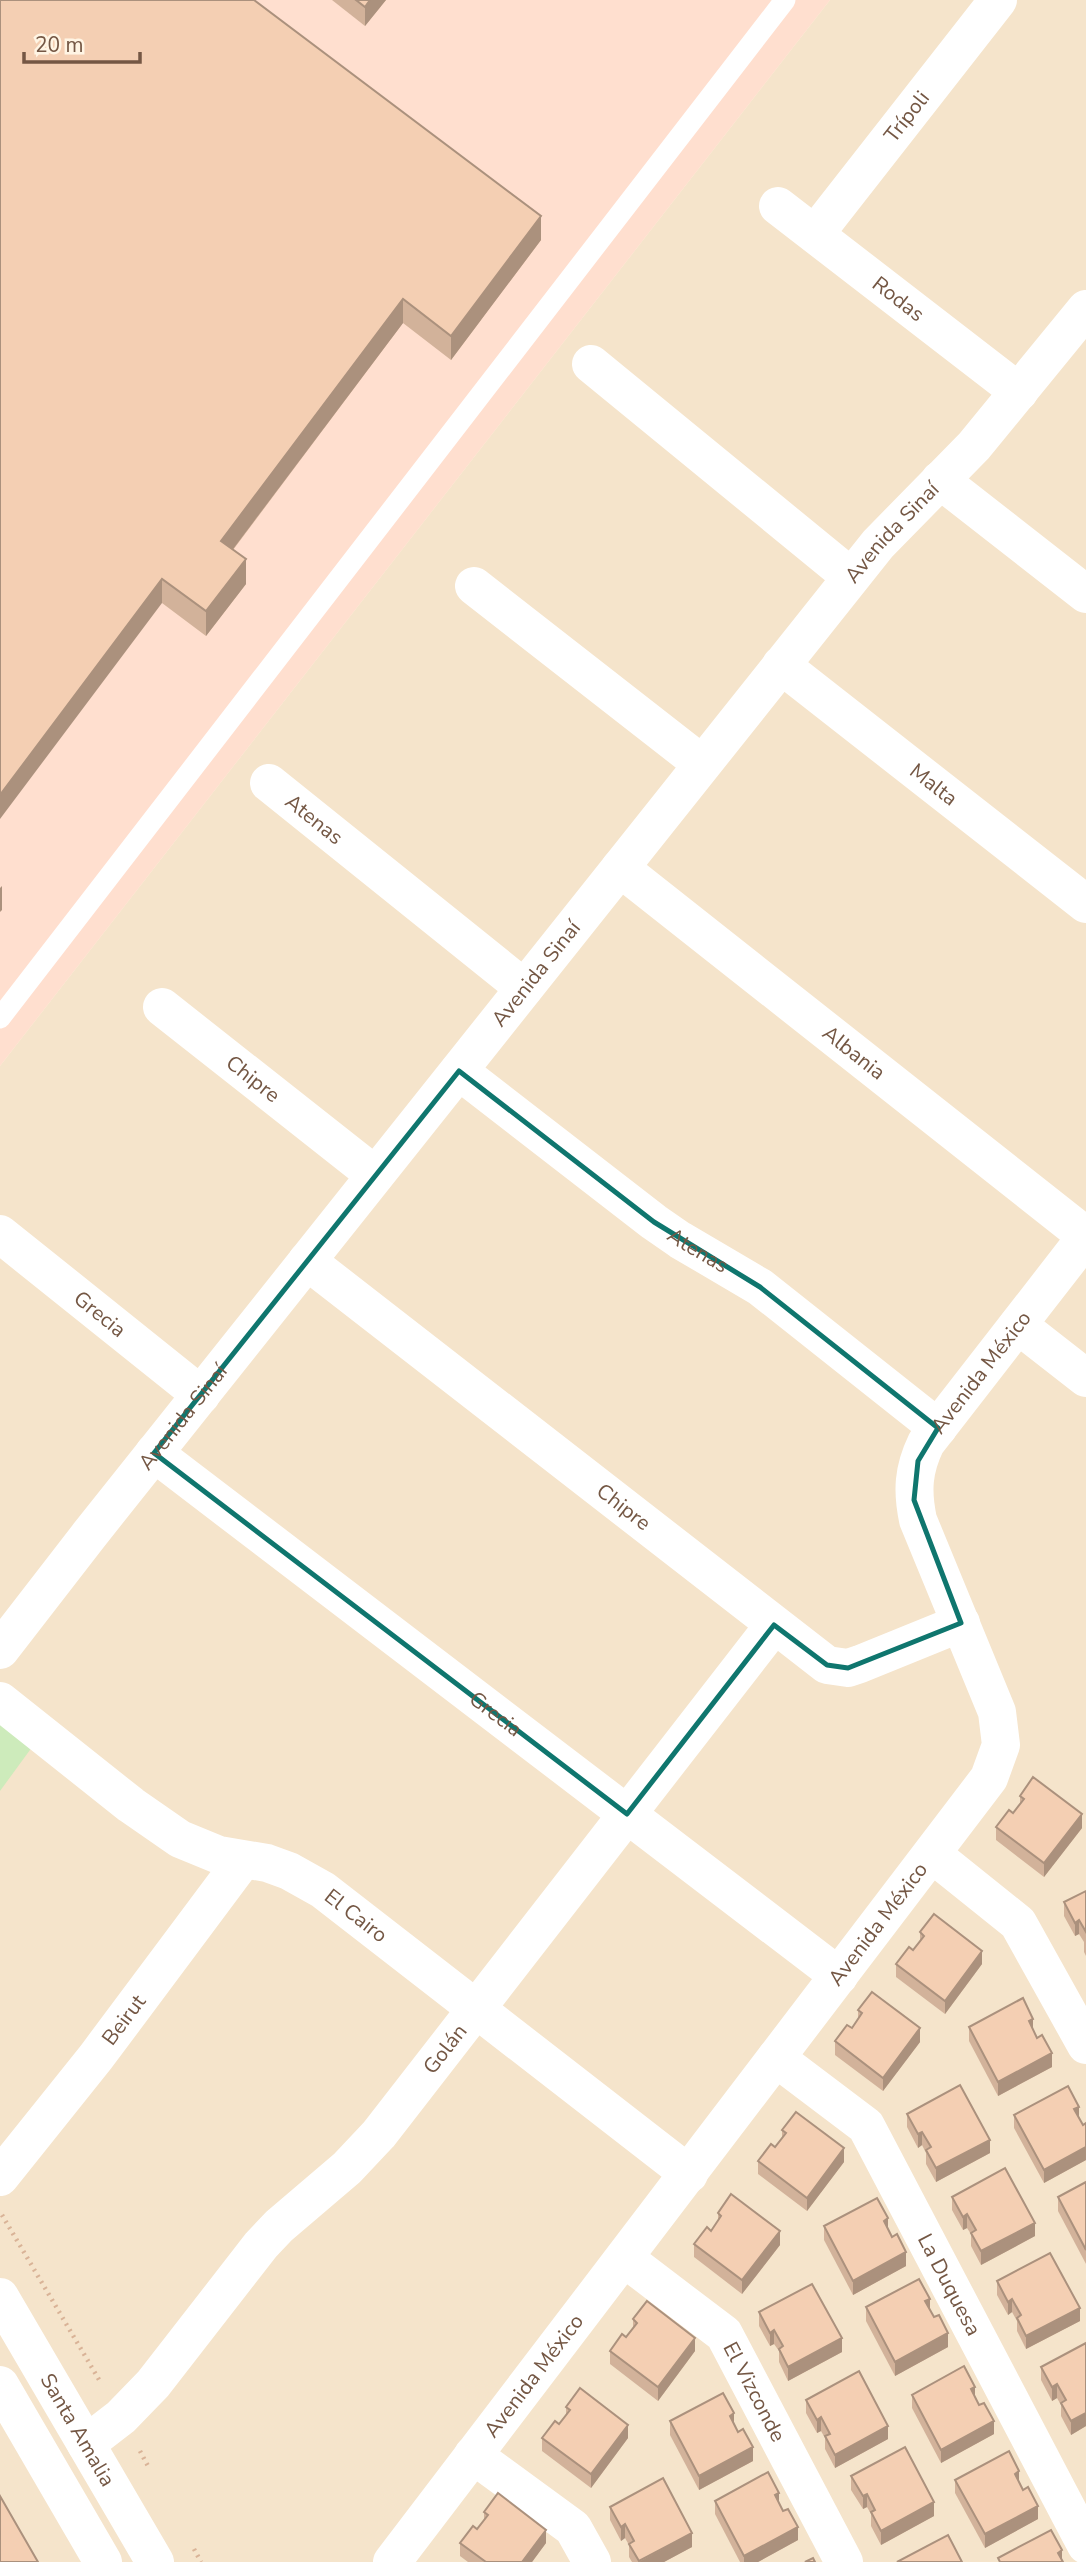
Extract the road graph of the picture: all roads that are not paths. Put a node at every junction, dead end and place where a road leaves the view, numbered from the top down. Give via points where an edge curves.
1 (785, 0) edge
2 (998, 0) edge
3 (778, 206) dead end
4 (814, 234) junction
5 (1086, 309) edge
6 (591, 364) dead end
7 (1019, 392) junction
8 (940, 480) junction
9 (851, 578) junction
10 (474, 586) dead end
11 (1086, 594) edge
12 (781, 665) junction
13 (702, 764) junction
14 (269, 783) dead end
15 (620, 868) junction
16 (1086, 904) edge
17 (524, 988) junction
18 (162, 1007) dead end
19 (0, 1018) edge
20 (458, 1071) junction
21 (376, 1175) junction
22 (0, 1234) edge
23 (1086, 1237) edge
24 (307, 1261) junction
25 (1018, 1325) junction
26 (1086, 1378) edge
27 (201, 1395) junction
28 (938, 1428) junction
29 (154, 1453) junction
30 (961, 1623) junction
31 (774, 1625) junction
32 (0, 1650) edge
33 (0, 1701) edge
34 (627, 1814) junction
35 (932, 1854) junction
36 (243, 1860) junction
37 (839, 1976) junction
38 (476, 2009) junction
39 (1086, 2045) edge
40 (776, 2058) junction
41 (689, 2174) junction
42 (0, 2177) edge
43 (624, 2258) junction
44 (0, 2297) edge
45 (0, 2385) edge
46 (86, 2444) junction
47 (473, 2455) junction
48 (1086, 2545) edge
49 (103, 2562) edge
50 (155, 2562) edge
51 (392, 2562) edge
52 (592, 2562) edge
53 (844, 2562) edge

1 - 19 lane
2 - 4 street, Trípoli
3 - 4 street, Rodas
4 - 7 street, Rodas
5 - 7 street, Avenida Sinaí
6 - 9 street
7 - 8 street, Avenida Sinaí
8 - 9 street, Avenida Sinaí
8 - 11 street
9 - 12 street, Avenida Sinaí
10 - 13 street
12 - 13 street, Avenida Sinaí
12 - 16 street, Malta
13 - 15 street, Avenida Sinaí
14 - 17 street, Atenas
15 - 17 street, Avenida Sinaí
15 - 23 street, Albania
17 - 20 street, Avenida Sinaí
18 - 21 street, Chipre
20 - 21 street, Avenida Sinaí
20 - 28 street, Atenas via 654,1222 760,1287
21 - 24 street, Avenida Sinaí
22 - 27 street, Grecia
23 - 25 street, Avenida México
24 - 27 street, Avenida Sinaí
24 - 31 street, Chipre
25 - 26 street
25 - 28 street, Avenida México
27 - 29 street, Avenida Sinaí
28 - 30 street, Avenida México via 918,1461 914,1500
29 - 32 street, Avenida Sinaí
29 - 34 street, Grecia
30 - 31 street, Chipre via 848,1668 827,1665
30 - 35 street, Avenida México via 997,1712 1001,1745 989,1778
31 - 34 street, Golán
33 - 36 street, El Cairo via 155,1823 199,1848
34 - 37 street, Grecia
34 - 38 street, Golán
35 - 37 street, Avenida México
35 - 39 street via 1018,1923
36 - 38 street, El Cairo via 267,1863 307,1879
36 - 42 street, Beirut
37 - 40 street, Avenida México
38 - 41 street, El Cairo
38 - 46 street, Golán via 379,2134 348,2168 261,2245 153,2384
40 - 41 street, Avenida México
40 - 48 street, La Duquesa via 866,2126
41 - 43 street, Avenida México
43 - 47 street, Avenida México
43 - 53 street, El Vizconde via 724,2334
44 - 46 street, Santa Amalia
45 - 49 street, Santa Amalia
46 - 50 street, Santa Amalia
47 - 51 street, Avenida México
47 - 52 street via 573,2528

